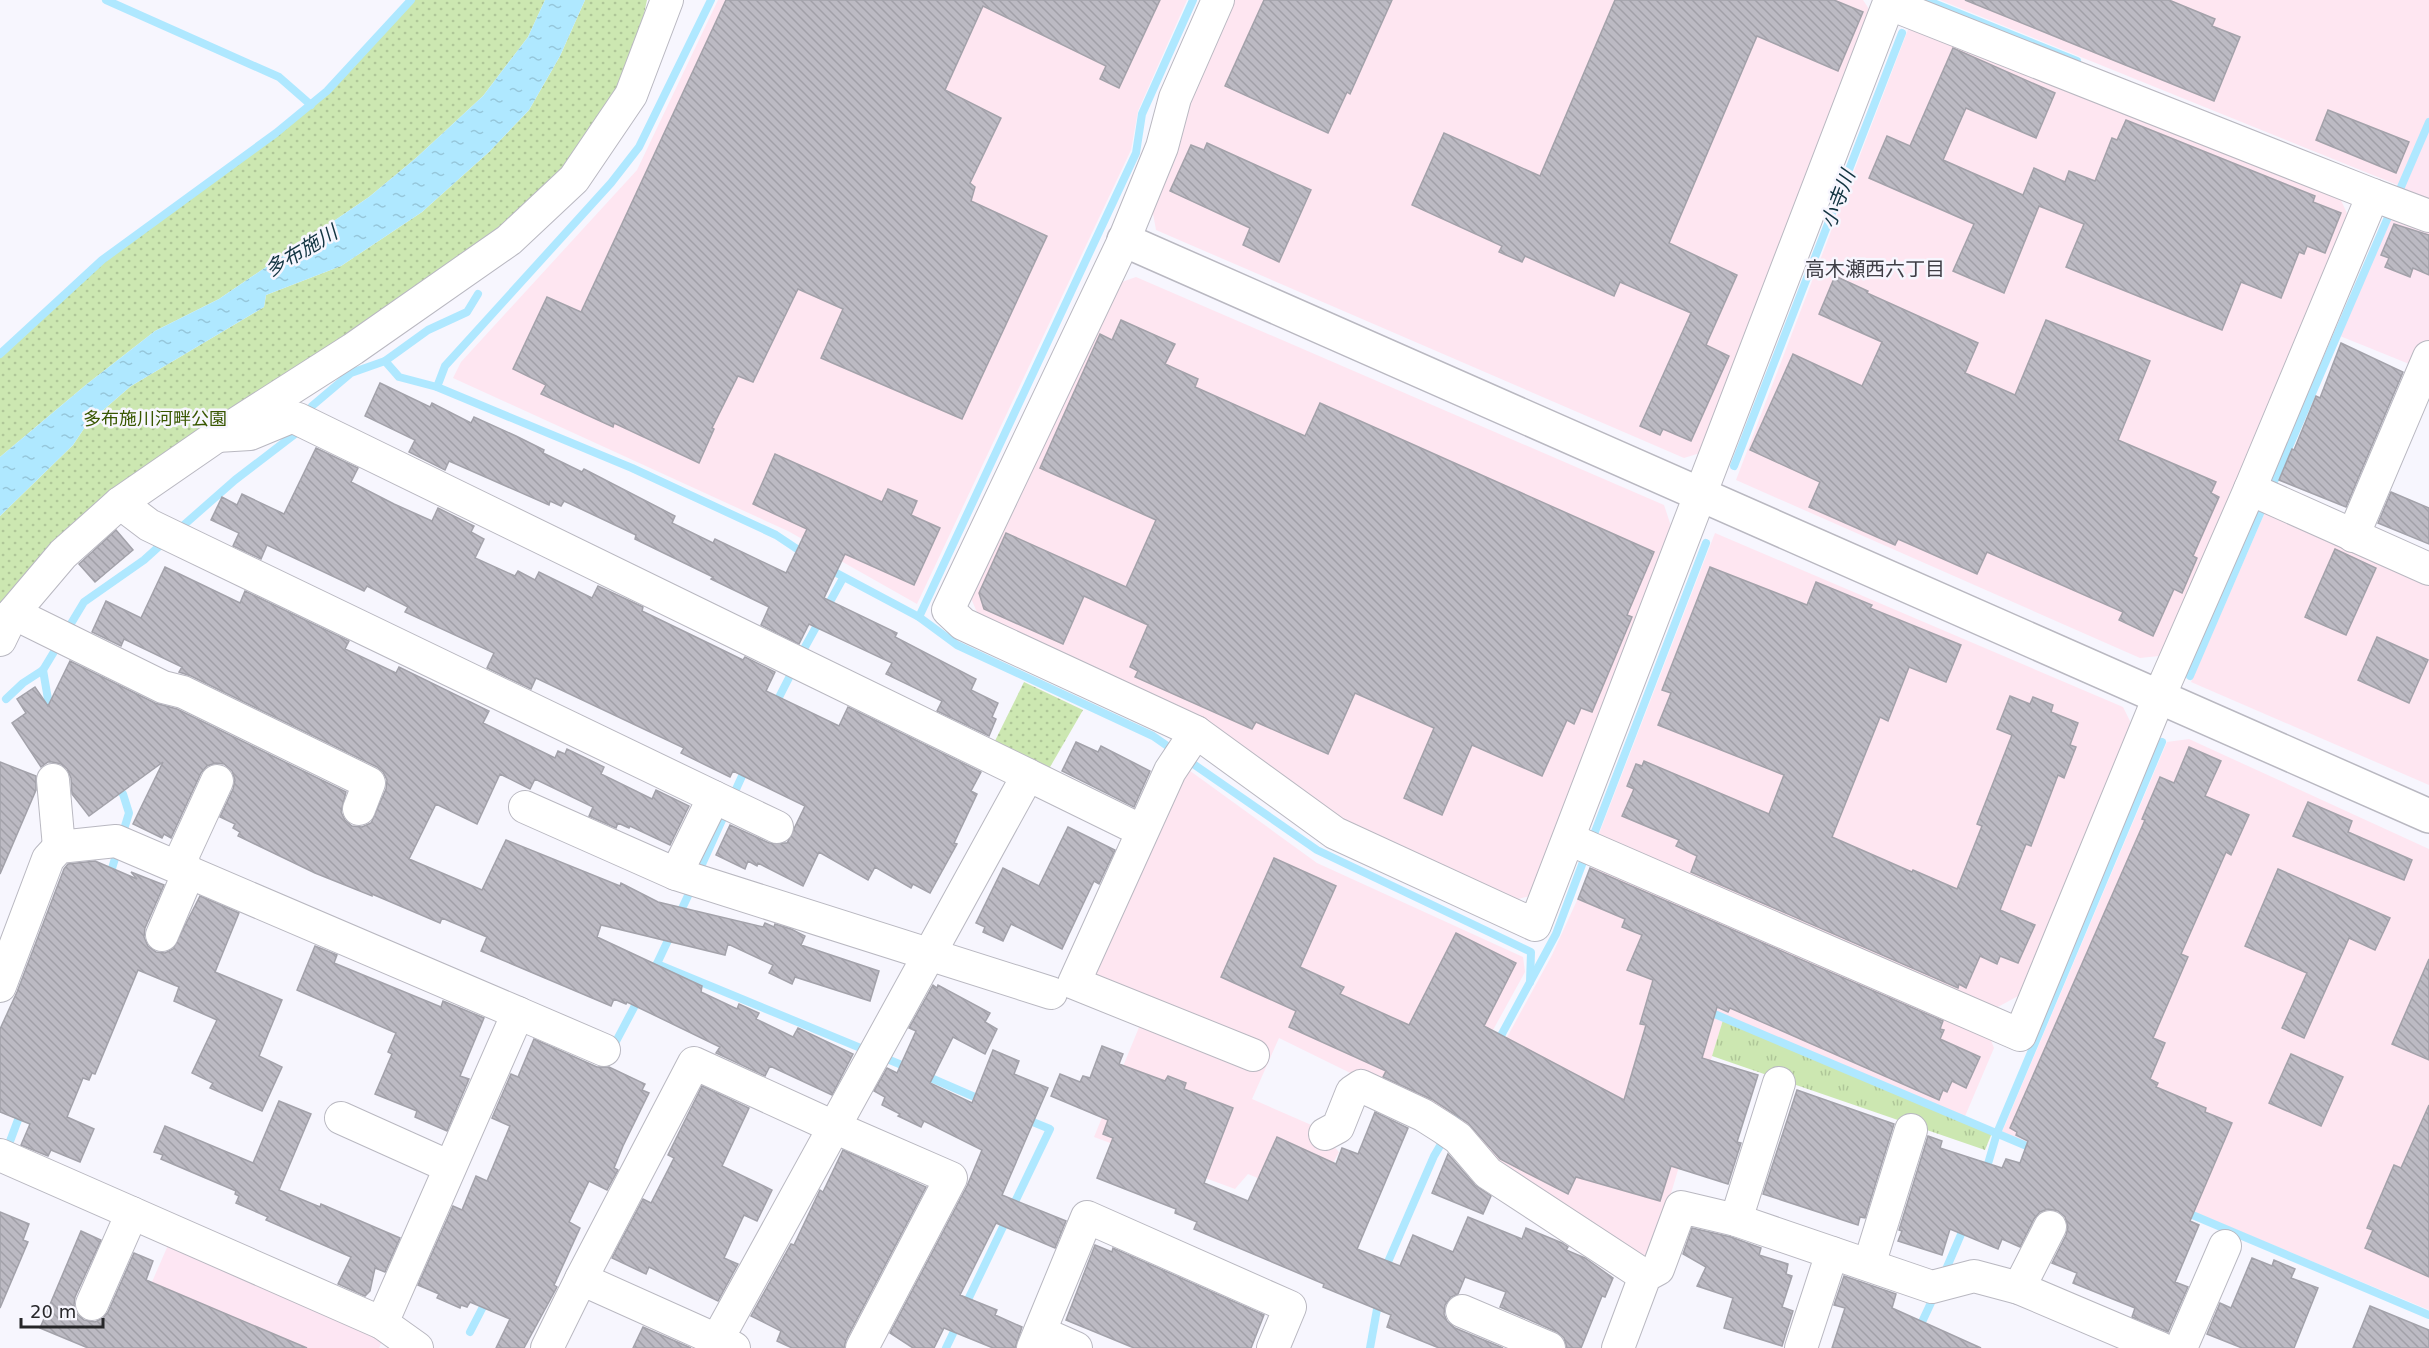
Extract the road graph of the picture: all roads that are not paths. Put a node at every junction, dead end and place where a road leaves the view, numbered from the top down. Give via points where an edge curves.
1 (667, 0) edge
2 (1218, 0) edge
3 (1890, 2) edge
4 (2397, 204) edge
5 (1124, 240) junction
6 (2429, 357) edge
7 (217, 436) junction
8 (2261, 494) junction
9 (1701, 495) junction
10 (120, 503) junction
11 (2354, 536) junction
12 (2429, 569) edge
13 (7, 626) edge
14 (2159, 697) junction
15 (1192, 738) junction
16 (1028, 775) junction
17 (53, 780) dead end
18 (217, 781) dead end
19 (724, 802) junction
20 (525, 807) dead end
21 (359, 809) dead end
22 (2429, 816) edge
23 (1128, 824) dead end
24 (777, 827) dead end
25 (1582, 844) junction
26 (59, 847) junction
27 (184, 870) junction
28 (688, 878) junction
29 (162, 935) dead end
30 (928, 954) junction
31 (0, 986) edge
32 (1051, 993) dead end
33 (518, 1013) junction
34 (604, 1050) dead end
35 (1253, 1055) dead end
36 (1779, 1083) dead end
37 (341, 1118) dead end
38 (834, 1127) junction
39 (1911, 1130) dead end
40 (1325, 1134) dead end
41 (0, 1155) edge
42 (450, 1167) junction
43 (132, 1213) junction
44 (1736, 1220) junction
45 (2049, 1227) dead end
46 (2225, 1246) dead end
47 (1832, 1253) junction
48 (1869, 1265) junction
49 (1645, 1276) junction
50 (581, 1279) junction
51 (2019, 1288) junction
52 (92, 1304) dead end
53 (1462, 1311) dead end
54 (382, 1323) junction
55 (1036, 1340) edge
56 (726, 1344) edge
57 (417, 1348) edge
58 (547, 1348) edge
59 (862, 1348) edge
60 (1076, 1348) edge
61 (1274, 1348) edge
62 (1549, 1348) edge
63 (1618, 1348) edge
64 (1801, 1348) edge
65 (2160, 1348) edge
66 (2181, 1348) edge

1 - 7 street via 631,95 574,179 509,240 352,349
2 - 5 street via 1175,98 1162,147
3 - 4 street
3 - 9 street
4 - 8 street
5 - 9 street
5 - 15 street via 948,610 963,624
6 - 11 street
7 - 10 street
7 - 16 street via 250,434 291,417 303,422
8 - 11 street
8 - 14 street
9 - 14 street
9 - 25 street
10 - 13 street via 63,554
10 - 19 street via 149,525
11 - 12 street
13 - 21 street via 62,638 369,783
14 - 22 street
14 - 25 street via 2020,1035
15 - 25 street via 1335,833 1535,925
15 - 35 street via 1170,771 1074,983
16 - 23 street
16 - 30 street
17 - 26 street
18 - 27 street via 183,855
19 - 24 street
19 - 28 street
20 - 28 street
26 - 27 street via 122,844
26 - 31 street via 48,859
27 - 29 street via 185,882
27 - 33 street
28 - 30 street
30 - 32 street
30 - 38 street
33 - 34 street
33 - 42 street
36 - 44 street
37 - 42 street
38 - 50 street via 694,1063
38 - 56 street
38 - 59 street via 951,1178
39 - 48 street
40 - 49 street via 1338,1127 1352,1092 1361,1086 1423,1115 1452,1134 1488,1173
41 - 43 street
42 - 54 street
43 - 52 street
43 - 54 street
44 - 47 street
44 - 49 street via 1681,1207 1658,1269
45 - 51 street
46 - 66 street
47 - 48 street
47 - 64 street
48 - 51 street via 1943,1284 1974,1276
49 - 63 street
50 - 56 street
50 - 58 street
51 - 65 street
53 - 62 street
54 - 57 street
55 - 60 street
55 - 61 street via 1087,1217 1290,1307

